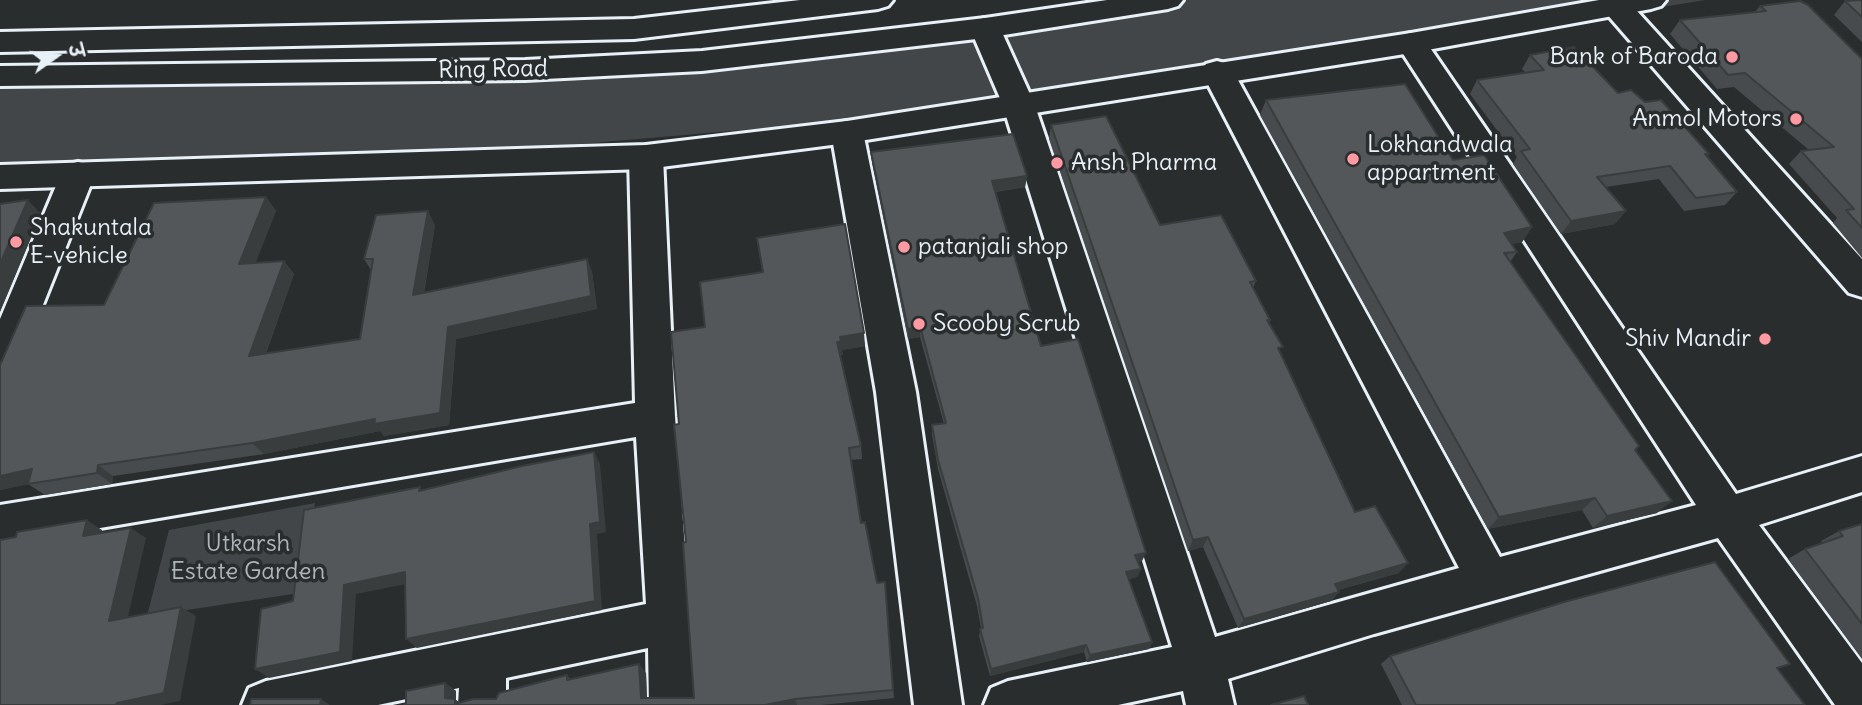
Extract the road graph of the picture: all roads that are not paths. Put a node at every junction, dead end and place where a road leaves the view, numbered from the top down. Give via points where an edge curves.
1 (878, 0) edge
2 (1168, 0) edge
3 (1651, 0) edge
4 (832, 3) edge
5 (1616, 6) junction
6 (985, 28) junction
7 (0, 42) edge
8 (1411, 43) junction
9 (1217, 71) junction
10 (0, 76) edge
11 (1018, 103) junction
12 (848, 132) junction
13 (646, 157) junction
14 (78, 174) junction
15 (0, 177) edge
16 (1862, 283) edge
17 (8, 320) edge
18 (0, 365) edge
19 (655, 417) junction
20 (1862, 474) edge
21 (1727, 516) junction
22 (0, 525) edge
23 (1489, 580) junction
24 (670, 621) junction
25 (483, 660) junction
26 (1206, 685) edge
27 (1862, 702) edge
28 (265, 705) edge
29 (482, 705) edge
30 (673, 705) edge
31 (938, 705) edge
32 (1008, 705) edge

1 - 4 street, Ring Road
2 - 6 street, Ring Road
3 - 5 street
4 - 7 street, Ring Road via 634,29
5 - 8 street
5 - 16 street
6 - 10 street, Ring Road via 749,57 525,70
6 - 11 street
8 - 9 street
8 - 21 street
9 - 11 street
9 - 23 street
11 - 12 street
11 - 26 street
12 - 13 street
12 - 31 street via 895,392
13 - 14 street
13 - 19 street
14 - 15 street
14 - 17 street
17 - 18 street
19 - 22 street
19 - 24 street
20 - 21 street
21 - 23 street
21 - 27 street
23 - 26 street
24 - 25 street
24 - 30 street
25 - 28 street
25 - 29 street
26 - 32 street

